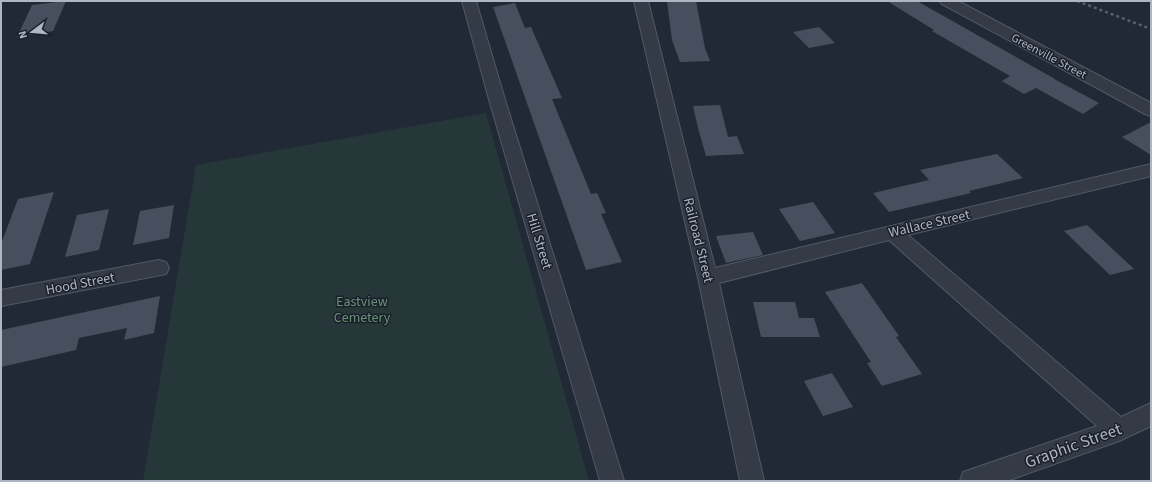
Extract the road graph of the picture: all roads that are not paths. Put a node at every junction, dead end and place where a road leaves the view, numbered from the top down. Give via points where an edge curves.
1 (469, 1) edge
2 (640, 1) edge
3 (947, 1) edge
4 (1151, 110) edge
5 (1151, 170) edge
6 (892, 232) junction
7 (159, 268) dead end
8 (708, 278) junction
9 (1, 298) edge
10 (1151, 414) edge
11 (1119, 430) junction
12 (612, 481) edge
13 (752, 481) edge
14 (972, 481) edge

1 - 12 street, Hill Street
2 - 8 street, Railroad Street
3 - 4 street, Greenville Street
5 - 6 street, Wallace Street
6 - 8 street, Wallace Street
6 - 11 street
7 - 9 street, Hood Street
8 - 13 street, Railroad Street
10 - 11 street, Graphic Street
11 - 14 street, Graphic Street

